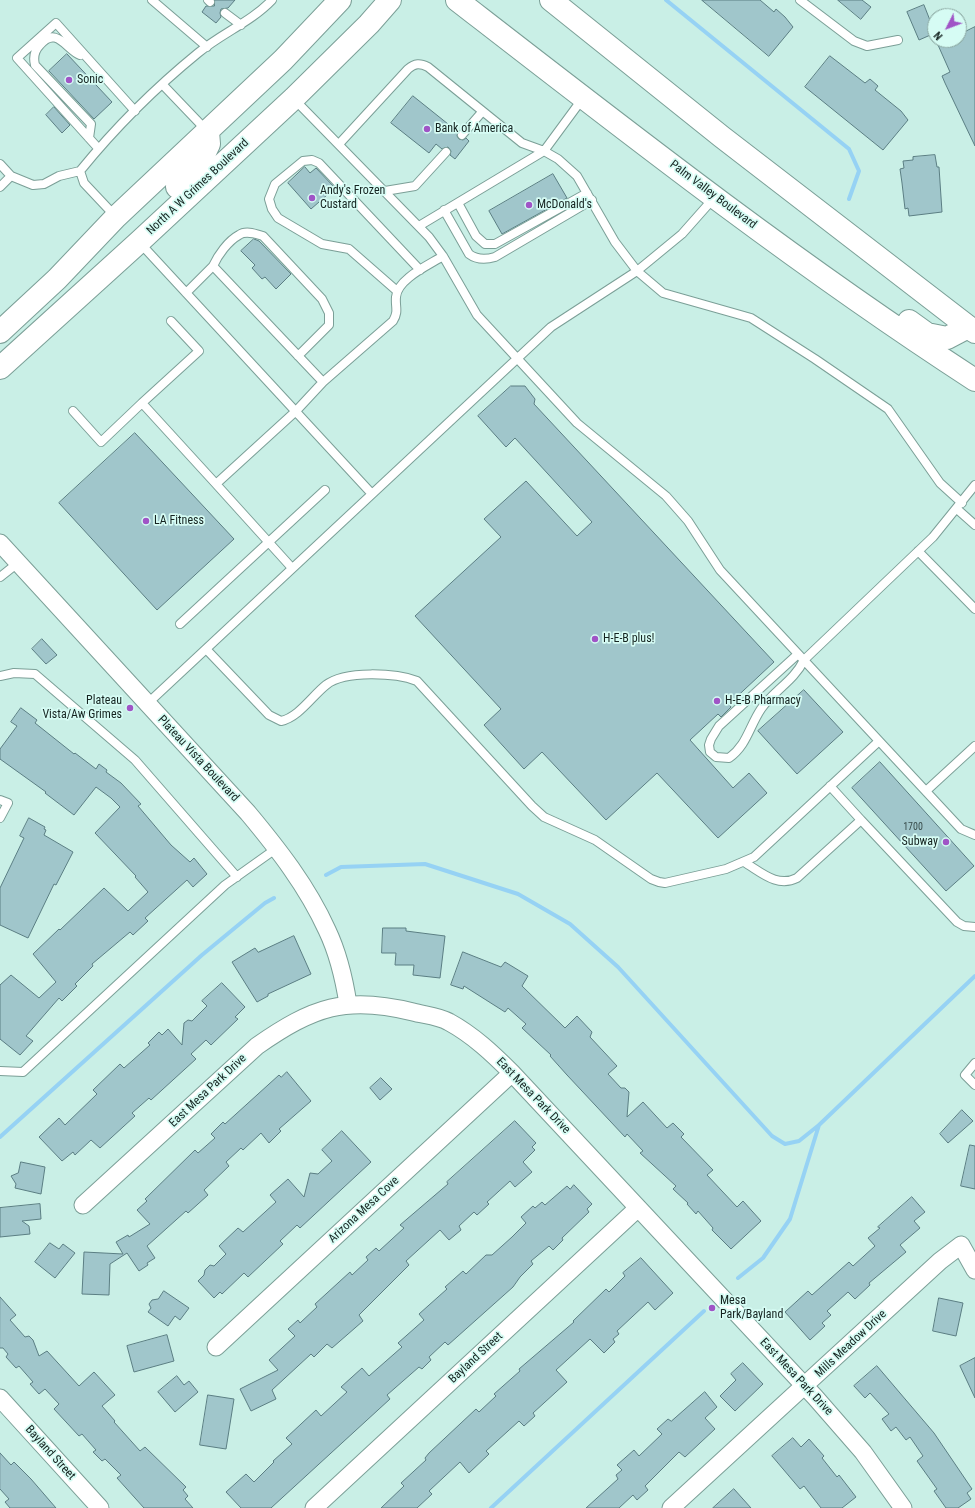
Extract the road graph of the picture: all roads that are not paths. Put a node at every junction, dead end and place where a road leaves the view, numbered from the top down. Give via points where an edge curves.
1 (152, 0) edge
2 (272, 0) edge
3 (340, 0) edge
4 (390, 0) edge
5 (457, 0) edge
6 (551, 0) edge
7 (800, 0) edge
8 (225, 13) dead end
9 (241, 25) junction
10 (898, 40) dead end
11 (207, 47) junction
12 (86, 57) junction
13 (163, 85) junction
14 (294, 98) junction
15 (583, 98) junction
16 (135, 111) junction
17 (482, 112) junction
18 (208, 132) junction
19 (462, 135) dead end
20 (90, 138) junction
21 (339, 144) junction
22 (98, 148) junction
23 (446, 152) dead end
24 (544, 152) junction
25 (0, 164) edge
26 (80, 171) junction
27 (11, 176) junction
28 (0, 187) edge
29 (385, 191) junction
30 (589, 196) junction
31 (715, 196) junction
32 (458, 202) junction
33 (444, 210) junction
34 (116, 217) junction
35 (418, 226) junction
36 (139, 242) junction
37 (787, 250) junction
38 (443, 256) junction
39 (213, 266) junction
40 (420, 270) junction
41 (637, 271) junction
42 (101, 276) junction
43 (397, 291) junction
44 (186, 293) junction
45 (171, 321) dead end
46 (972, 330) edge
47 (0, 332) edge
48 (298, 356) junction
49 (516, 359) junction
50 (0, 368) edge
51 (975, 380) edge
52 (323, 382) junction
53 (142, 403) junction
54 (73, 411) dead end
55 (296, 411) junction
56 (216, 484) junction
57 (975, 485) edge
58 (325, 490) dead end
59 (372, 494) junction
60 (959, 506) junction
61 (975, 525) edge
62 (269, 542) junction
63 (0, 543) edge
64 (918, 551) junction
65 (19, 562) junction
66 (292, 568) junction
67 (0, 576) edge
68 (975, 608) edge
69 (180, 624) dead end
70 (206, 649) junction
71 (798, 654) junction
72 (804, 660) junction
73 (0, 676) edge
74 (147, 704) junction
75 (878, 741) junction
76 (975, 746) edge
77 (830, 786) junction
78 (926, 791) junction
79 (0, 800) edge
80 (0, 818) edge
81 (860, 820) junction
82 (975, 834) edge
83 (277, 848) junction
84 (744, 862) junction
85 (237, 878) junction
86 (975, 927) edge
87 (348, 1004) junction
88 (975, 1063) edge
89 (0, 1071) edge
90 (512, 1073) junction
91 (975, 1085) edge
92 (83, 1205) dead end
93 (638, 1208) junction
94 (975, 1270) edge
95 (216, 1347) dead end
96 (806, 1386) junction
97 (0, 1398) edge
98 (100, 1508) edge
99 (314, 1508) edge
100 (671, 1508) edge
101 (903, 1508) edge

1 - 11 lane
2 - 9 lane via 262,11
3 - 18 main road via 284,60
4 - 14 main road, North A W Grimes Boulevard
5 - 15 main road, Palm Valley Boulevard
6 - 46 main road via 722,137
7 - 10 lane via 854,41 867,46
8 - 9 lane
9 - 11 lane
11 - 13 lane
12 - 16 lane
12 - 20 lane via 76,53 64,41 53,38 42,42 33,57 36,65 91,124
12 - 20 lane via 56,23 17,58
13 - 16 lane
13 - 18 lane
14 - 21 lane
14 - 36 main road, North A W Grimes Boulevard
15 - 24 lane
15 - 31 main road, Palm Valley Boulevard
16 - 22 lane
17 - 19 lane
17 - 21 lane via 428,67 417,64 408,70
17 - 24 lane via 522,143
18 - 34 main road
18 - 42 main road via 209,144 198,167 135,228
20 - 22 lane
21 - 29 lane
22 - 26 lane
23 - 29 lane via 416,186
24 - 30 lane via 572,170
24 - 32 lane
25 - 27 lane
26 - 27 lane via 59,176 44,184 33,185
26 - 34 lane via 84,183
27 - 28 lane
29 - 35 lane
30 - 32 lane via 495,244 485,244 476,236
30 - 33 lane via 495,257 485,259 469,254
30 - 41 lane via 615,242
31 - 37 main road, Palm Valley Boulevard
31 - 41 lane via 682,234
32 - 33 lane
33 - 35 lane
34 - 47 main road via 57,279
35 - 38 lane
36 - 42 main road, North A W Grimes Boulevard
36 - 44 lane
37 - 46 main road via 807,249 928,334 947,338
37 - 51 main road, Palm Valley Boulevard
38 - 40 lane
38 - 49 lane via 472,308
39 - 44 lane
39 - 48 lane
39 - 48 lane via 218,255 239,234 252,232 263,236 322,299 329,313 329,325
40 - 43 lane
40 - 43 lane via 319,163 312,160 300,163 275,184 269,199 278,218 322,244 349,249
41 - 49 lane via 551,328
41 - 60 lane via 663,293 752,318 888,409
42 - 50 main road, North A W Grimes Boulevard
43 - 52 lane via 398,314 393,321
44 - 55 lane
45 - 53 lane via 199,351
48 - 52 lane
49 - 59 lane
49 - 71 lane via 577,423 671,501 688,521 720,570
52 - 55 lane
53 - 54 lane via 101,442
53 - 56 lane
55 - 56 lane
55 - 59 lane
56 - 62 lane
57 - 60 lane
58 - 62 lane
59 - 66 lane
60 - 61 lane
60 - 64 lane
62 - 66 lane
62 - 69 lane
63 - 65 street, Plateau Vista Boulevard
64 - 68 lane
64 - 72 lane
65 - 67 lane
65 - 74 street, Plateau Vista Boulevard
66 - 70 lane
70 - 74 lane
70 - 84 lane via 269,715 280,721 292,716 327,684 344,677 394,676 417,681 538,812 594,840 651,879 672,882
71 - 72 lane
71 - 72 lane via 719,726 711,739 710,752 724,759 736,753 762,708 798,672
72 - 75 lane
73 - 85 lane via 14,673 35,674 135,760
74 - 83 street, Plateau Vista Boulevard
75 - 77 lane
75 - 78 lane
76 - 78 lane
77 - 81 lane
77 - 84 lane via 763,850
78 - 82 lane via 961,829
79 - 80 lane via 8,803
81 - 84 lane via 790,882 774,880
81 - 86 lane via 957,922
83 - 85 lane
83 - 87 street, Plateau Vista Boulevard via 305,888 328,930 342,969
85 - 89 lane via 226,885 23,1072
87 - 90 street, East Mesa Park Drive via 374,1004 447,1020 490,1051
87 - 92 street, East Mesa Park Drive via 313,1014 285,1027 257,1046
88 - 91 lane via 965,1075
90 - 93 street, East Mesa Park Drive
90 - 95 street, Arizona Mesa Cove
93 - 96 street, East Mesa Park Drive
93 - 99 street, Bayland Street
94 - 96 street, Mills Meadow Drive via 961,1245 940,1261
96 - 100 street, Mills Meadow Drive
96 - 101 street, East Mesa Park Drive via 863,1452
97 - 98 street, Bayland Street

